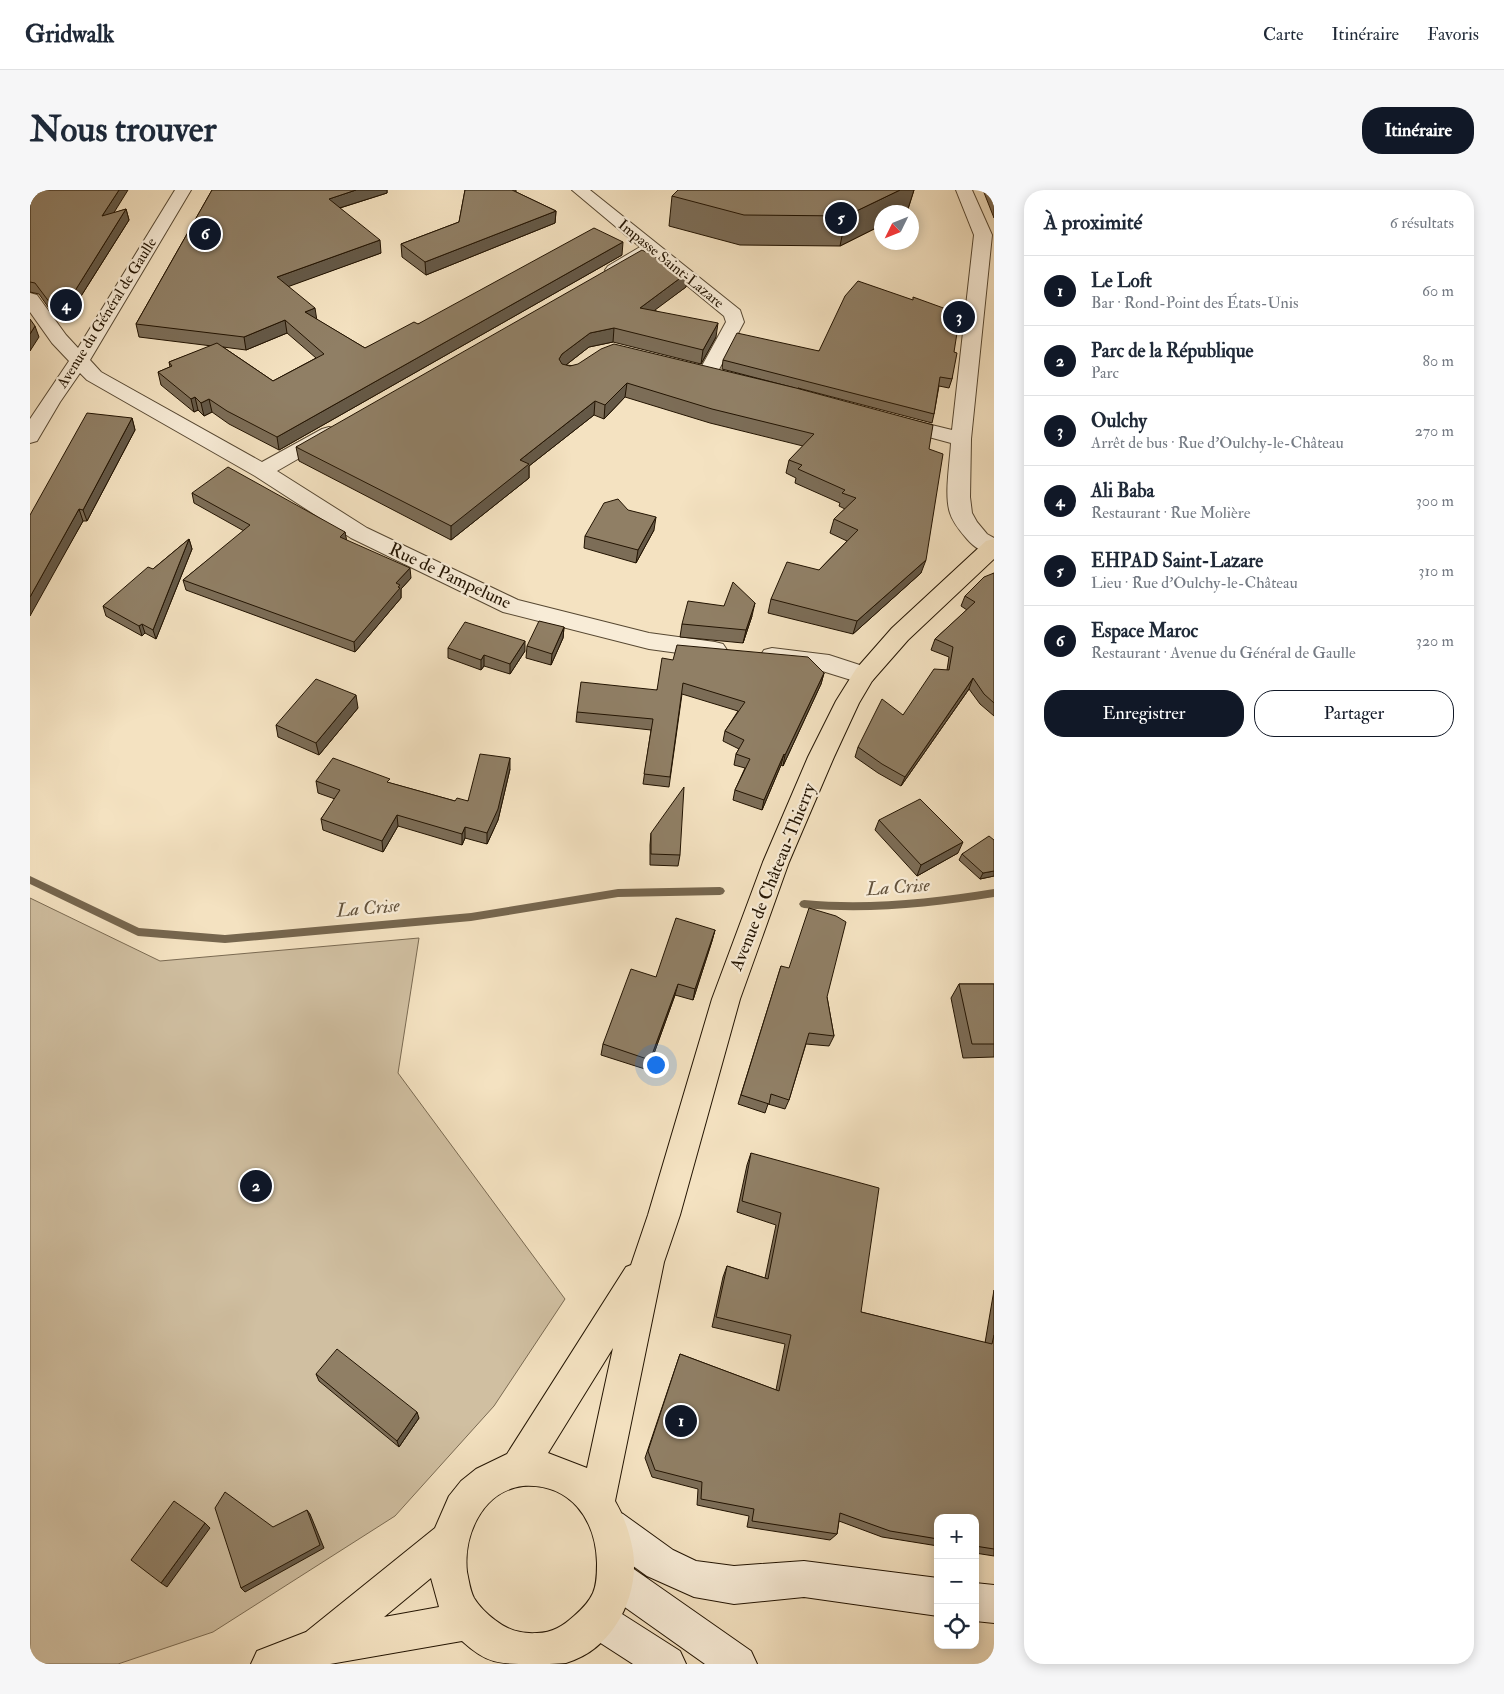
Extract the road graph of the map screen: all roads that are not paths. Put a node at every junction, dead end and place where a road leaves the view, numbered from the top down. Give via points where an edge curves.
1 (184, 190) edge
2 (580, 190) edge
3 (964, 190) edge
4 (652, 248) junction
5 (600, 278) edge
6 (30, 299) edge
7 (80, 360) junction
8 (707, 373) edge
9 (40, 401) edge
10 (874, 416) edge
11 (348, 422) edge
12 (30, 437) edge
13 (961, 440) junction
14 (262, 471) junction
15 (993, 546) edge
16 (864, 675) junction
17 (648, 1262) junction
18 (518, 1469) junction
19 (604, 1515) junction
20 (449, 1540) junction
21 (615, 1578) junction
22 (934, 1596) edge
23 (979, 1602) edge
24 (994, 1604) edge
25 (598, 1620) junction
26 (467, 1621) junction
27 (319, 1646) junction
28 (515, 1658) edge
29 (270, 1664) edge
30 (667, 1664) edge
31 (738, 1664) edge

1 - 7 street, Avenue du Général de Gaulle
2 - 4 street, Impasse Saint-Lazare
3 - 13 street via 983,235
4 - 5 street
4 - 8 street, Impasse Saint-Lazare via 733,314 735,322
6 - 7 street, Rue de Pampelune via 59,339
7 - 9 street, Avenue du Général de Gaulle
7 - 14 street, Rue de Pampelune via 94,376
9 - 12 street, Avenue du Général de Gaulle
10 - 13 street
11 - 14 street
13 - 15 street via 961,513 979,539
14 - 16 street, Rue de Pampelune via 359,533 511,606 649,641 686,648 816,660
15 - 16 main road, Avenue de Château-Thierry via 900,634
16 - 17 main road, Avenue de Château-Thierry via 821,757 751,929 726,999
17 - 18 main road
17 - 19 main road
18 - 19 main road via 540,1468 561,1474 581,1486
18 - 20 main road via 486,1482 469,1497 456,1517
19 - 21 main road via 616,1552
19 - 22 street via 660,1563 694,1579 734,1585 804,1579
20 - 26 main road via 447,1562 450,1582 456,1603
20 - 27 main road
21 - 25 main road
21 - 31 street
23 - 24 street
25 - 28 main road via 582,1637 562,1649
25 - 30 street
26 - 27 main road
26 - 28 main road via 490,1642
27 - 29 main road

